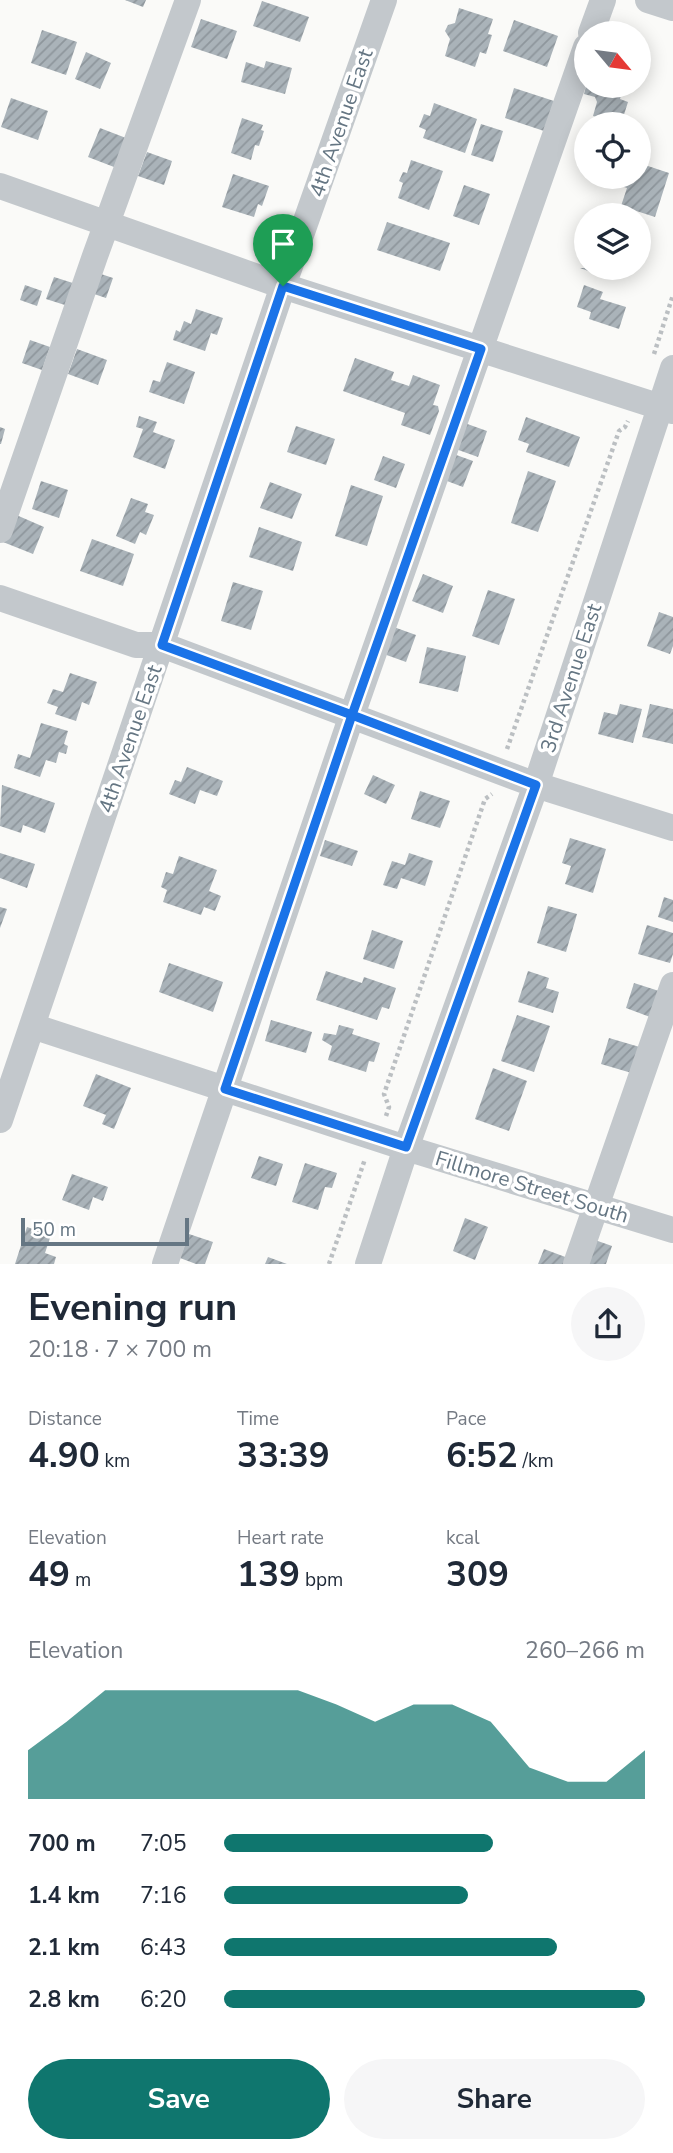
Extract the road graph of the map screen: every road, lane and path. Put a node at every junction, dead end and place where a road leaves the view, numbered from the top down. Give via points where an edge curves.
1 (188, 0) edge
2 (384, 0) edge
3 (603, 0) edge
4 (648, 0) edge
5 (673, 8) edge
6 (595, 21) edge
7 (574, 82) edge
8 (0, 186) edge
9 (106, 224) junction
10 (283, 286) junction
11 (481, 349) junction
12 (673, 368) edge
13 (666, 409) edge
14 (0, 530) edge
15 (0, 598) edge
16 (162, 645) junction
17 (352, 715) junction
18 (536, 785) junction
19 (673, 828) edge
20 (673, 985) edge
21 (32, 1026) junction
22 (225, 1089) junction
23 (0, 1121) edge
24 (406, 1147) junction
25 (597, 1207) junction
26 (673, 1230) edge
27 (165, 1264) edge
28 (368, 1264) edge
29 (576, 1264) edge

1 - 9 street
2 - 10 street, 4th Avenue East
3 - 6 street
4 - 5 street
7 - 11 street
8 - 9 street
9 - 10 street
9 - 14 street
10 - 11 street
10 - 16 street, 4th Avenue East
11 - 13 street
11 - 17 street
12 - 13 street, 3rd Avenue East
13 - 18 street, 3rd Avenue East
15 - 16 street via 136,645
16 - 17 street
16 - 21 street, 4th Avenue East
17 - 18 street
17 - 22 street
18 - 19 street
18 - 24 street, 3rd Avenue East
20 - 25 street
21 - 22 street, Fillmore Street South
21 - 23 street, 4th Avenue East
22 - 24 street, Fillmore Street South
22 - 27 street
24 - 25 street, Fillmore Street South
24 - 28 street, 3rd Avenue East
25 - 26 street, Fillmore Street South
25 - 29 street

